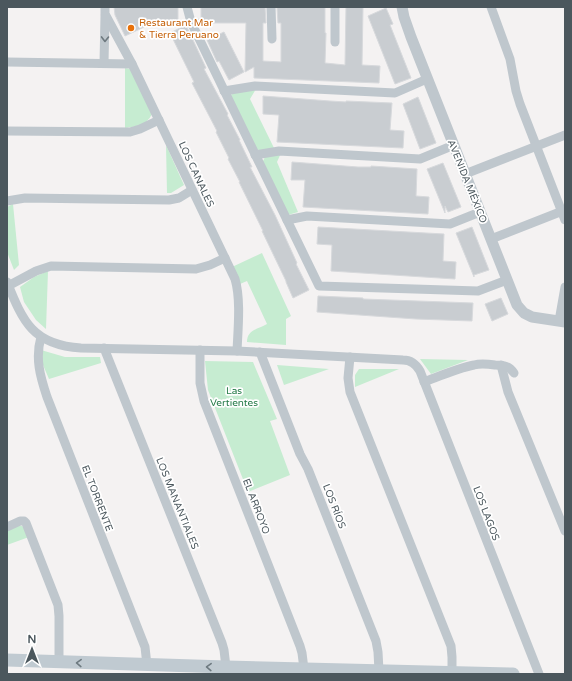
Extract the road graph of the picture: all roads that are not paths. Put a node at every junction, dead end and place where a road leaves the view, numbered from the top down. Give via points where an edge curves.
1 (187, 7) edge
2 (271, 7) edge
3 (335, 7) edge
4 (402, 7) edge
5 (491, 7) edge
6 (105, 11) edge
7 (272, 39) dead end
8 (335, 42) dead end
9 (7, 62) edge
10 (104, 63) junction
11 (132, 64) junction
12 (427, 80) junction
13 (224, 91) junction
14 (159, 120) junction
15 (7, 131) edge
16 (565, 135) edge
17 (454, 145) junction
18 (536, 146) junction
19 (256, 155) junction
20 (465, 174) junction
21 (192, 190) junction
22 (7, 201) edge
23 (480, 212) junction
24 (564, 214) edge
25 (287, 220) junction
26 (491, 239) junction
27 (225, 258) junction
28 (507, 280) junction
29 (8, 284) edge
30 (565, 287) edge
31 (562, 321) edge
32 (40, 337) junction
33 (104, 348) junction
34 (200, 350) junction
35 (237, 351) junction
36 (260, 352) junction
37 (350, 357) junction
38 (501, 365) junction
39 (514, 373) dead end
40 (424, 382) junction
41 (7, 526) edge
42 (565, 531) edge
43 (7, 660) edge
44 (59, 662) junction
45 (147, 665) junction
46 (226, 667) junction
47 (304, 669) junction
48 (248, 671) edge
49 (379, 671) junction
50 (452, 673) junction
51 (513, 674) edge
52 (539, 674) edge

1 - 13 street via 191,22
2 - 7 street
3 - 8 street
4 - 12 street, AVENIDA MÉXICO
5 - 18 street via 510,58 516,91
6 -> 10 street, LOS CANALES
6 - 11 street, LOS CANALES
9 - 10 street
10 - 11 street
11 - 14 street, LOS CANALES
12 - 13 street via 395,93 255,86
12 - 17 street, AVENIDA MÉXICO
13 - 19 street
14 - 15 street via 130,132
14 - 21 street, LOS CANALES
16 - 18 street
17 - 19 street via 420,159 279,150
17 - 20 street, AVENIDA MÉXICO
18 - 20 street
18 - 24 street
19 - 25 street
20 - 23 street, AVENIDA MÉXICO
21 - 22 street via 179,198 169,200 25,198
21 - 27 street, LOS CANALES
23 - 25 street via 450,224 307,216
23 - 26 street, AVENIDA MÉXICO
24 - 26 street
25 - 28 street via 319,286 478,291
26 - 28 street, AVENIDA MÉXICO
27 - 29 street via 196,269 51,266
27 - 35 street, LOS CANALES via 237,286
28 - 31 street, AVENIDA MÉXICO via 517,305 524,313 532,317
29 - 32 street via 21,315
30 - 31 street
32 - 33 street via 54,344 70,347
32 - 45 street, EL TORRENTE via 38,358 46,397 145,647
33 - 34 street
33 - 46 street, LOS MANANTIALES via 222,643
34 - 35 street
34 - 47 street, EL ARROYO via 200,383 204,401 300,646
35 - 36 street
36 - 37 street
36 - 49 street, LOS RÍOS via 376,641
37 - 40 street, LOS LAGOS via 408,360 418,368
37 - 50 street via 350,392 451,646
38 - 39 street
38 - 40 street via 475,364
38 - 42 street via 508,392
40 - 52 street, LOS LAGOS
41 - 44 street via 24,521 27,524 58,605
43 - 44 main road
45 -> 44 main road
46 -> 45 main road
46 - 48 main road
47 - 48 main road
47 - 49 main road
49 - 50 main road
50 - 51 main road

